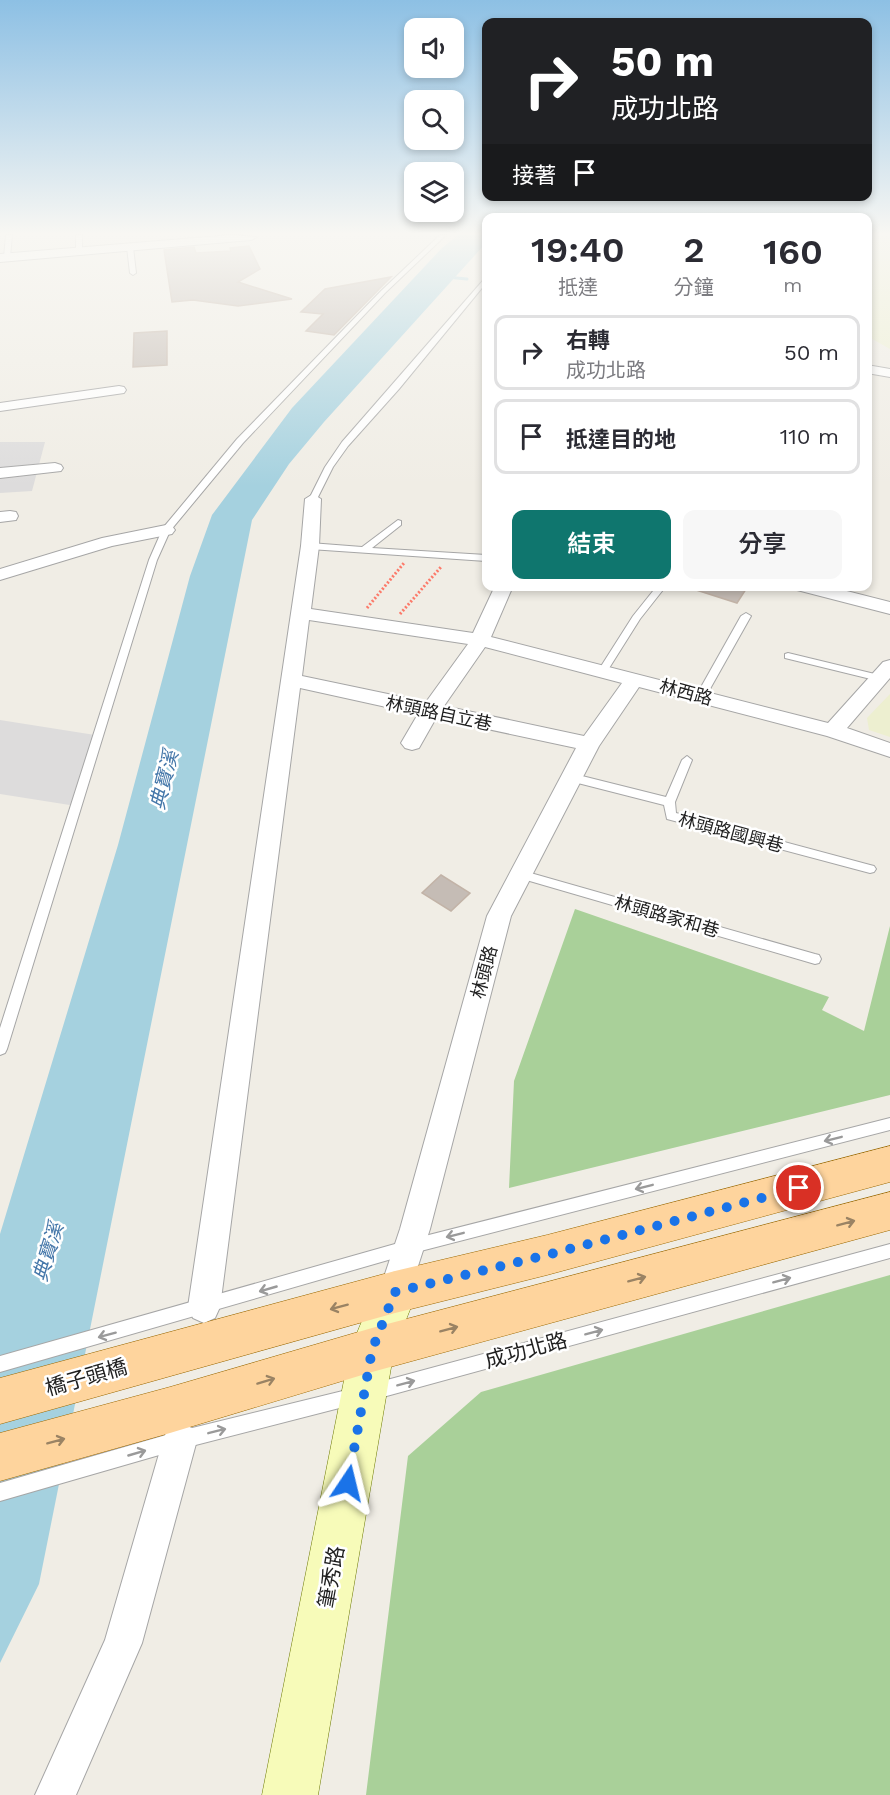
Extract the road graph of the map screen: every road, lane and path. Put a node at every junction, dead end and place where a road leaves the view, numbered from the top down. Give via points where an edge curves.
1 (357, 319) edge
2 (453, 319) edge
3 (872, 370) edge
4 (890, 373) edge
5 (119, 390) dead end
6 (0, 407) edge
7 (55, 468) dead end
8 (0, 473) edge
9 (313, 499) joint
10 (398, 523) dead end
11 (165, 530) junction
12 (310, 546) junction
13 (364, 550) junction
14 (413, 553) junction
15 (451, 556) junction
16 (482, 558) edge
17 (0, 575) edge
18 (502, 591) edge
19 (658, 591) edge
20 (823, 591) edge
21 (890, 608) edge
22 (300, 613) junction
23 (746, 616) dead end
24 (356, 621) junction
25 (390, 626) junction
26 (480, 640) junction
27 (788, 656) dead end
28 (603, 671) junction
29 (884, 672) edge
30 (635, 679) junction
31 (290, 680) junction
32 (701, 696) junction
33 (430, 711) junction
34 (833, 731) junction
35 (412, 743) dead end
36 (589, 744) junction
37 (890, 750) edge
38 (687, 760) dead end
39 (570, 777) junction
40 (669, 802) junction
41 (870, 869) dead end
42 (520, 874) junction
43 (814, 959) dead end
44 (0, 1049) edge
45 (890, 1124) edge
46 (890, 1164) edge
47 (890, 1211) edge
48 (409, 1247) junction
49 (890, 1251) edge
50 (395, 1292) junction
51 (204, 1307) junction
52 (167, 1336) junction
53 (0, 1364) edge
54 (368, 1372) junction
55 (0, 1401) edge
56 (170, 1432) junction
57 (0, 1457) edge
58 (0, 1492) edge
59 (55, 1795) edge
60 (290, 1795) edge

1 - 11 lane via 240,441
2 - 9 lane via 345,444
3 - 4 street
5 - 6 street
7 - 8 street
9 - 12 street
10 - 13 lane
11 - 17 street via 108,542
11 - 44 lane
12 - 13 lane
12 - 22 street
13 - 14 lane
14 - 15 lane
14 - 24 path
15 - 16 lane
15 - 25 path
18 - 26 street
19 - 28 lane
20 - 21 street
22 - 24 street, 林西路
22 - 31 street
23 - 32 lane
24 - 25 street, 林西路
25 - 26 street, 林西路
26 - 28 street, 林西路
26 - 33 street
27 - 29 lane
28 - 30 street, 林西路
29 - 34 street
30 - 32 street, 林西路
30 - 36 street, 林頭路
31 - 33 street, 林頭路自立巷
31 - 51 street
32 - 34 street, 林西路
33 - 35 street
33 - 36 street, 林頭路自立巷
34 - 37 street, 林西路
36 - 39 street, 林頭路
38 - 40 lane
39 - 40 lane, 林頭路國興巷
39 - 42 street, 林頭路
40 - 41 lane, 林頭路國興巷 via 671,816
42 - 43 lane, 林頭路家和巷
42 - 48 street, 林頭路 via 499,916
45 -> 48 lane
46 - 50 main road
54 -> 47 main road, 成功北路
48 - 50 street, 林頭路
48 -> 51 lane
54 -> 49 lane, 成功北路
50 -> 52 main road
50 - 54 street, 筆秀路
51 - 52 lane
52 -> 53 lane, 橋子頭橋
52 - 55 main road, 橋子頭橋
56 -> 54 main road, 成功北路
54 - 60 street, 筆秀路
57 -> 56 main road
58 -> 56 lane
56 - 59 street via 123,1644

